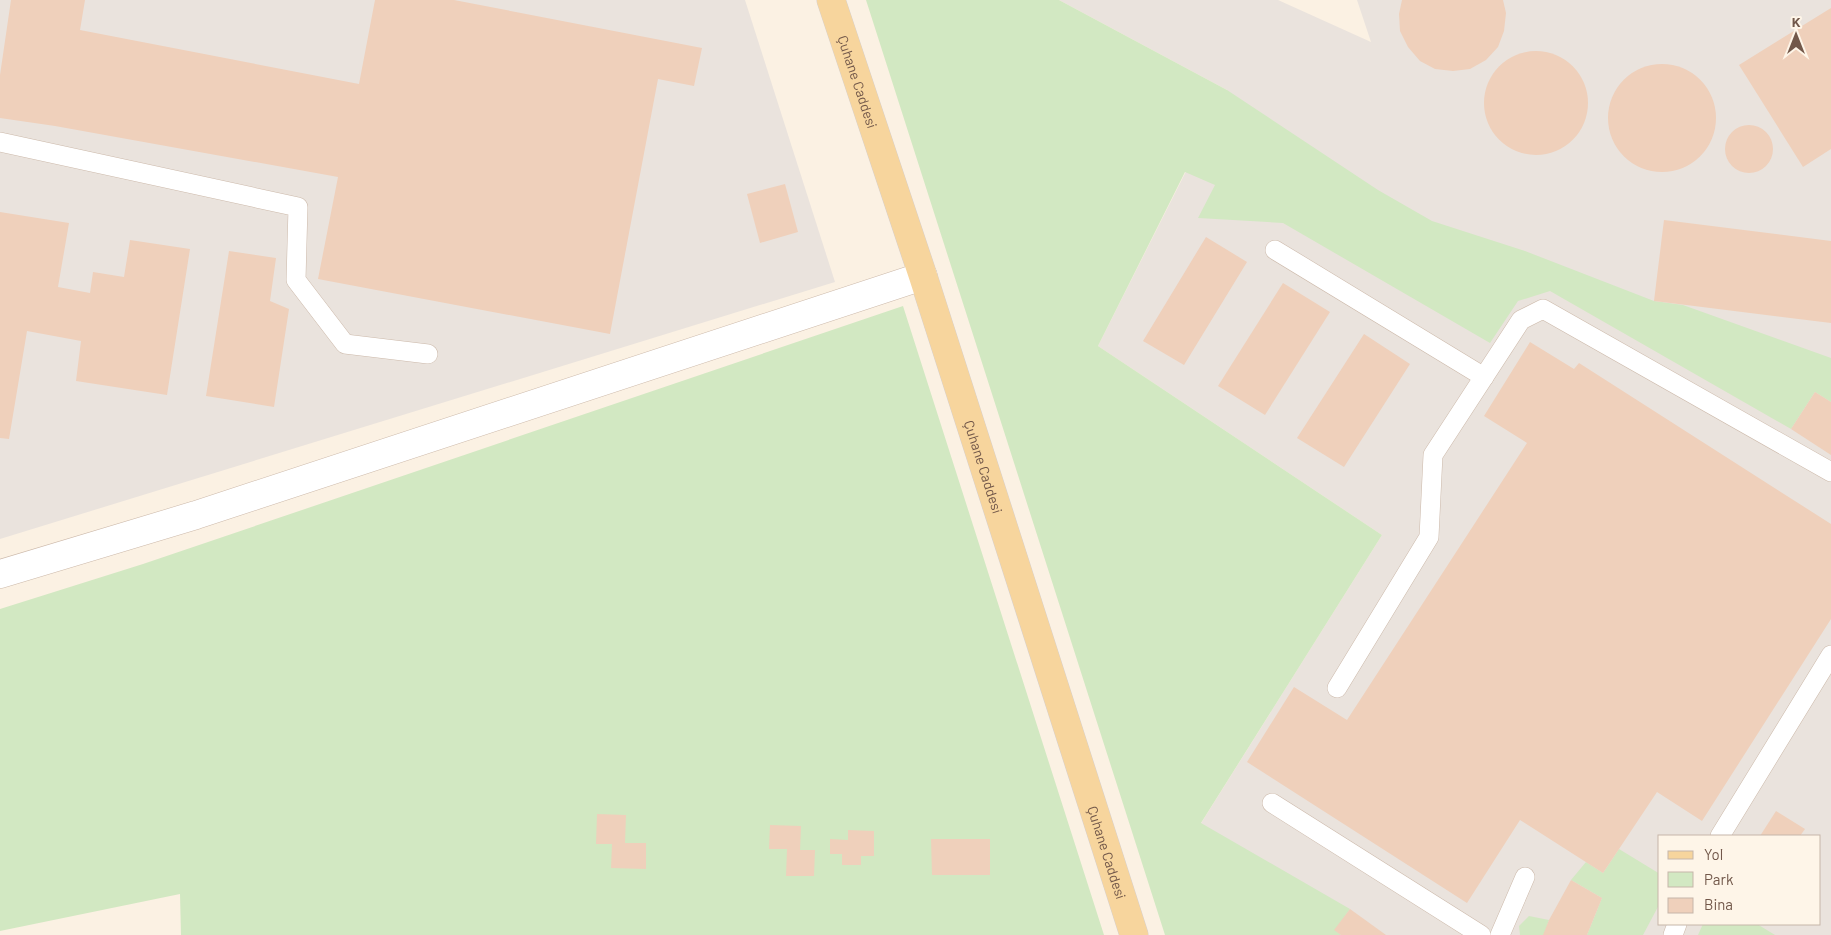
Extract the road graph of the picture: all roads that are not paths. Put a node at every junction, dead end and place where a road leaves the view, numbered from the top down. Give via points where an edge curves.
1 (831, 0) edge
2 (0, 142) edge
3 (1275, 250) dead end
4 (923, 276) junction
5 (428, 354) dead end
6 (1484, 377) junction
7 (1831, 472) edge
8 (0, 574) edge
9 (1831, 655) edge
10 (1337, 688) dead end
11 (1272, 803) dead end
12 (1721, 835) edge
13 (1525, 877) dead end
14 (1134, 935) edge
15 (1481, 935) edge
16 (1500, 935) edge

1 - 4 main road, Çuhane Caddesi
2 - 5 lane via 298,207 296,280 345,344
3 - 6 lane
4 - 8 street via 206,512
4 - 14 main road, Çuhane Caddesi
6 - 7 lane via 1521,320 1543,309
6 - 10 lane via 1433,455 1429,537
9 - 12 lane
11 - 15 lane
13 - 16 lane

